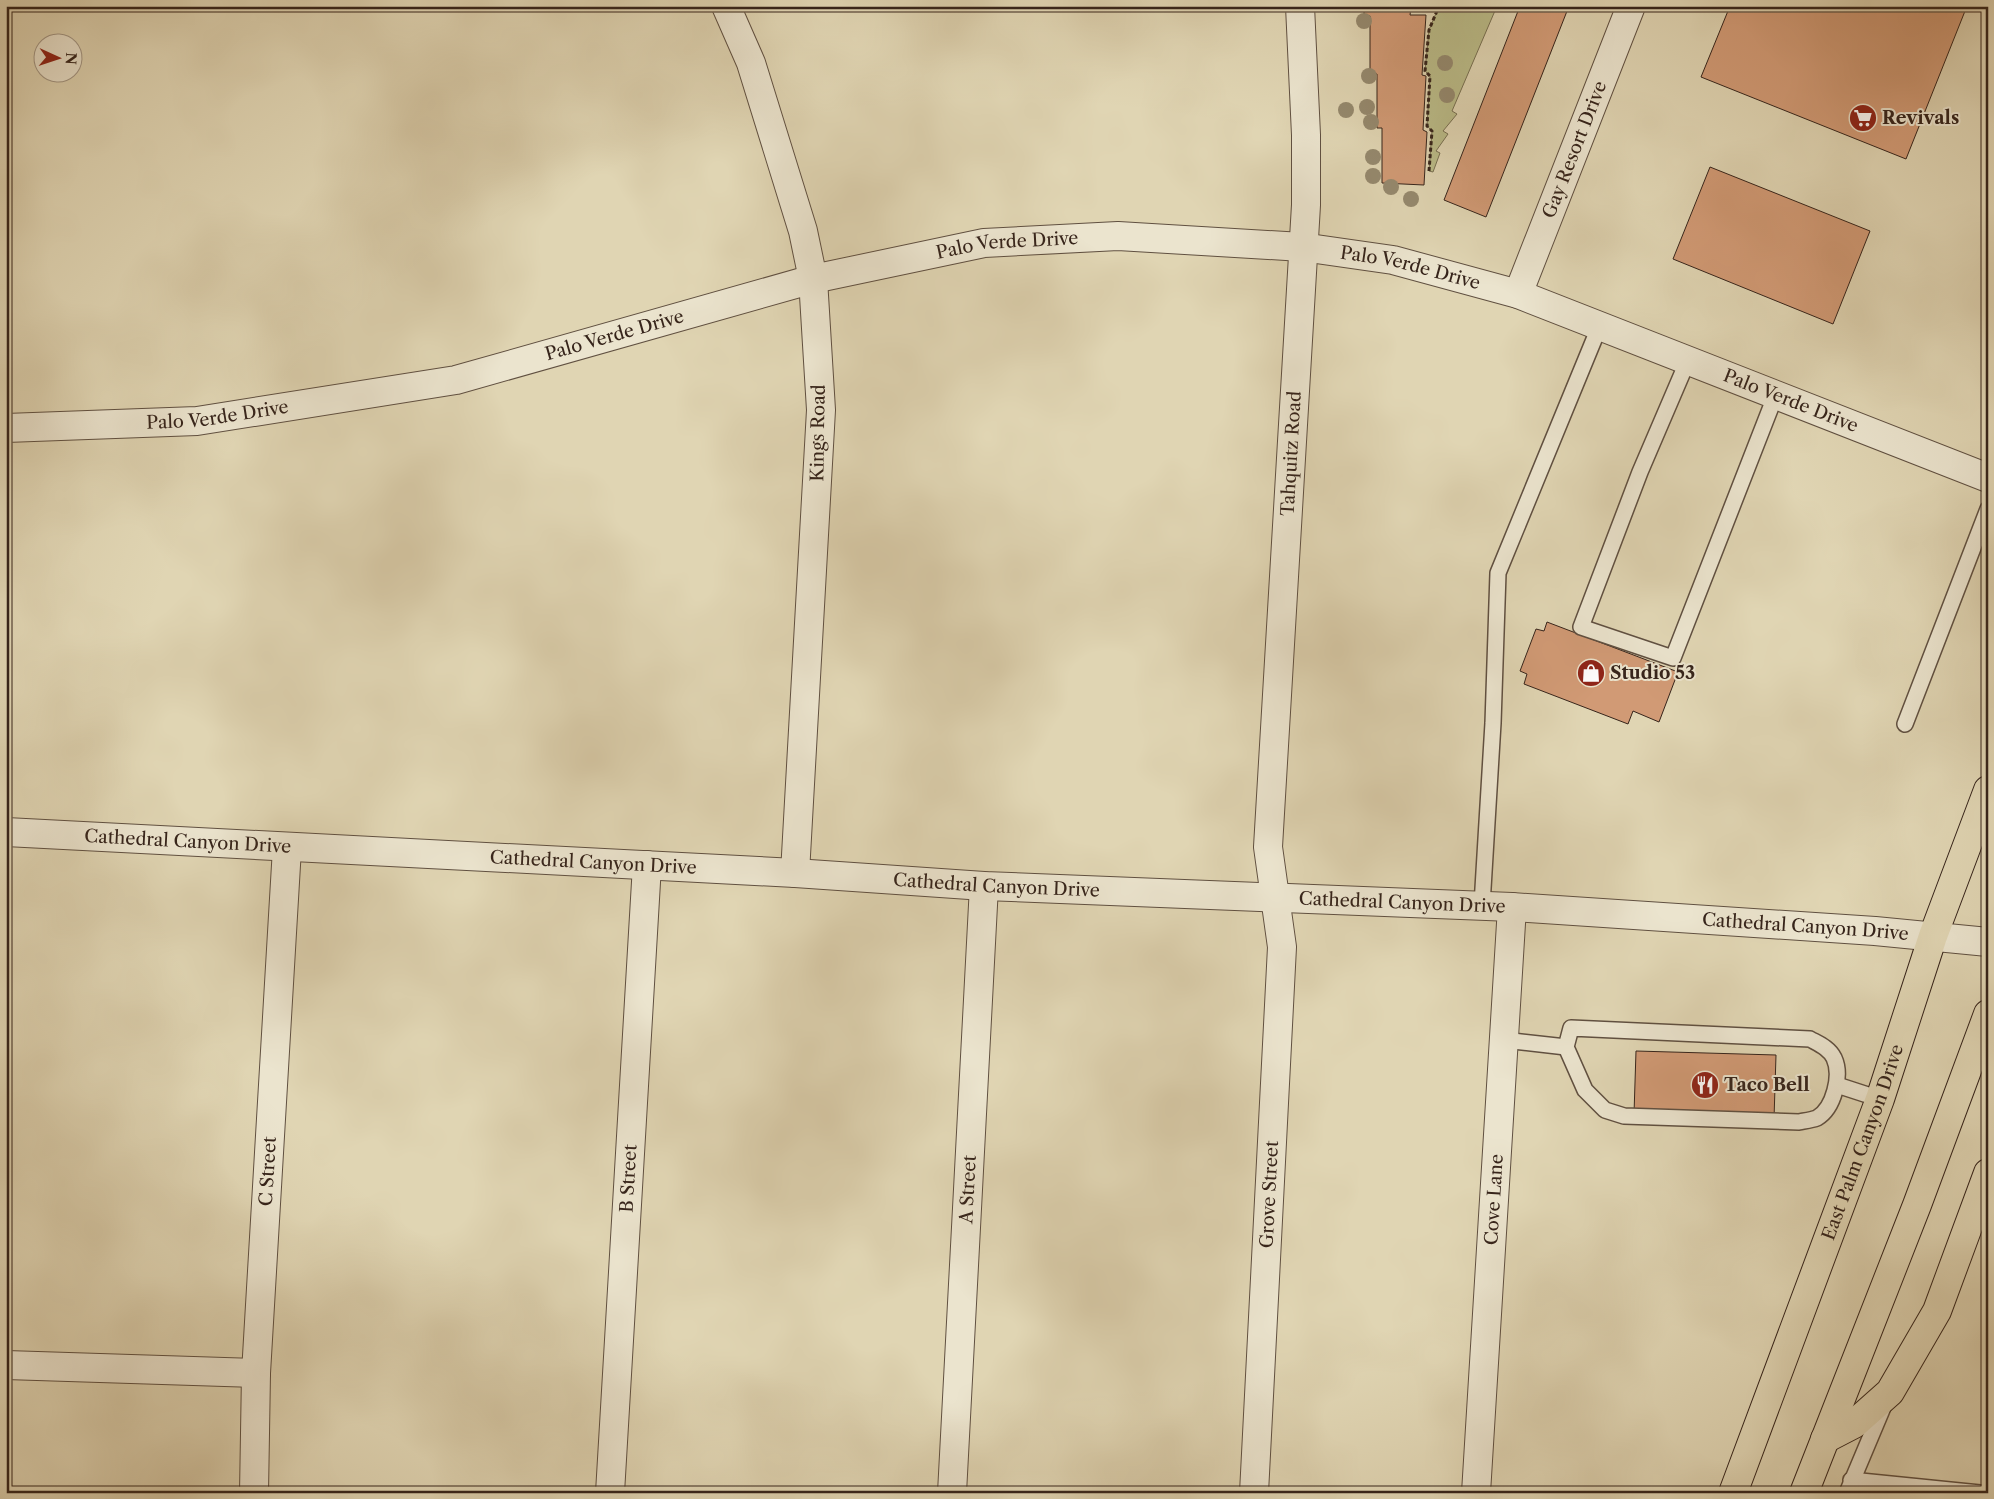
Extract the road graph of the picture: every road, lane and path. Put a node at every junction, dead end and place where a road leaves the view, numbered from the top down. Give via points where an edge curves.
1 (726, 6) edge
2 (1300, 6) edge
3 (1439, 6) edge
4 (1631, 6) edge
5 (1428, 171) dead end
6 (1302, 247) junction
7 (813, 279) junction
8 (1518, 294) junction
9 (1600, 325) junction
10 (1688, 360) junction
11 (1776, 394) junction
12 (6, 428) edge
13 (1988, 478) edge
14 (1988, 510) edge
15 (1905, 724) dead end
16 (1988, 790) edge
17 (6, 832) edge
18 (287, 848) junction
19 (647, 865) junction
20 (795, 873) junction
21 (984, 886) junction
22 (1275, 898) junction
23 (1482, 905) junction
24 (1512, 907) junction
25 (1933, 936) junction
26 (1988, 942) edge
27 (1988, 1014) edge
28 (1504, 1040) junction
29 (1566, 1047) junction
30 (1837, 1084) junction
31 (1880, 1099) junction
32 (1988, 1173) edge
33 (6, 1365) edge
34 (256, 1373) junction
35 (1890, 1392) junction
36 (1825, 1439) junction
37 (1849, 1487) edge
38 (254, 1493) edge
39 (610, 1493) edge
40 (952, 1493) edge
41 (1254, 1493) edge
42 (1476, 1493) edge
43 (1733, 1493) edge
44 (1804, 1493) edge
45 (1980, 1493) edge

1 - 7 street, Kings Road via 751,63 803,230
2 - 6 street, Tahquitz Road via 1306,135
3 - 5 path via 1428,30 1425,71 1430,76 1428,126 1432,131
4 - 8 street, Gay Resort Drive
6 - 7 street, Palo Verde Drive via 1118,236 984,243
6 - 8 street, Palo Verde Drive via 1393,260
6 - 22 street, Tahquitz Road via 1268,847
7 - 12 street, Palo Verde Drive via 456,380 197,420
7 - 20 street, Kings Road via 821,410
8 - 9 street, Palo Verde Drive
9 - 10 street, Palo Verde Drive
9 - 23 lane via 1498,573
10 - 11 street, Palo Verde Drive
10 - 11 lane via 1640,472 1581,627 1673,658
11 - 13 street, Palo Verde Drive
14 - 15 lane
16 - 25 main road, East Palm Canyon Drive
17 - 18 street, Cathedral Canyon Drive
18 - 19 street, Cathedral Canyon Drive
18 - 34 street, C Street
19 - 20 street, Cathedral Canyon Drive
19 - 39 street, B Street
20 - 21 street, Cathedral Canyon Drive
21 - 22 street, Cathedral Canyon Drive
21 - 40 street, A Street
22 - 23 street, Cathedral Canyon Drive
22 - 41 street, Grove Street via 1282,947
23 - 24 street, Cathedral Canyon Drive
24 - 25 street, Cathedral Canyon Drive
24 - 28 street, Cove Lane
25 - 26 street, Cathedral Canyon Drive
25 - 31 main road, East Palm Canyon Drive
27 - 36 main road via 1918,1205
28 - 29 lane
28 - 42 street, Cove Lane
29 - 30 lane via 1571,1028 1810,1039 1826,1048 1834,1059
29 - 30 lane via 1585,1090 1605,1110 1624,1116 1798,1122 1818,1118 1831,1104
30 - 31 lane
31 - 43 main road, East Palm Canyon Drive
32 - 35 main road via 1937,1310
33 - 34 street
34 - 38 street, C Street
35 - 36 main road via 1854,1424
35 - 37 lane
36 - 44 main road
37 - 45 lane

